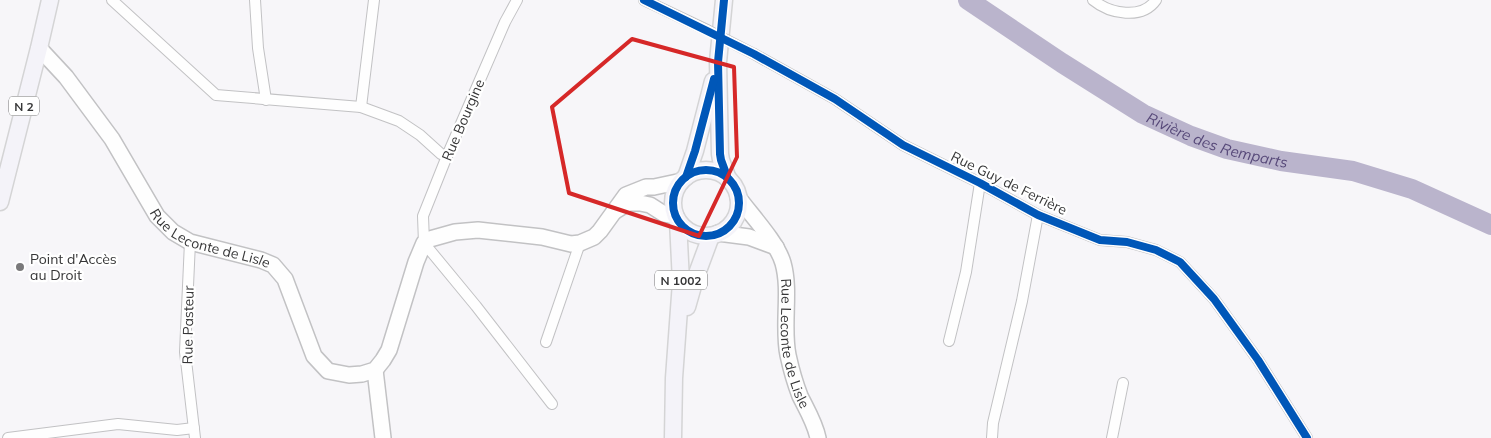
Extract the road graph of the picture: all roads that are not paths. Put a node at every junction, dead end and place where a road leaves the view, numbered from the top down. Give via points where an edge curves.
1 (50, 0) edge
2 (112, 0) edge
3 (255, 0) edge
4 (374, 0) edge
5 (517, 0) edge
6 (644, 0) edge
7 (724, 0) edge
8 (1093, 0) edge
9 (1156, 0) edge
10 (39, 48) junction
11 (718, 62) junction
12 (266, 100) junction
13 (360, 107) junction
14 (446, 156) junction
15 (684, 179) junction
16 (728, 180) junction
17 (980, 183) junction
18 (738, 197) junction
19 (0, 202) edge
20 (614, 212) junction
21 (1038, 215) junction
22 (677, 218) junction
23 (715, 234) junction
24 (190, 242) junction
25 (424, 243) junction
26 (580, 243) junction
27 (776, 247) junction
28 (677, 340) junction
29 (949, 341) dead end
30 (546, 342) dead end
31 (375, 370) junction
32 (1123, 384) dead end
33 (552, 404) dead end
34 (194, 433) edge
35 (25, 437) edge
36 (8, 438) edge
37 (383, 438) edge
38 (673, 438) edge
39 (818, 438) edge
40 (992, 438) edge
41 (1112, 438) edge
42 (1307, 438) edge

1 - 10 main road, N 2
2 - 12 street via 216,95
3 - 12 street
4 - 13 street
5 - 14 street, Rue Bourgine
6 - 17 street, Rue Guy de Ferrière, bridge via 754,54 835,99 903,145
7 - 11 main road
8 - 9 street via 1114,10 1132,13 1149,8
10 - 19 main road, N 2
10 - 24 main road, Rue Leconte de Lisle via 66,77 112,139 157,216 173,232
11 - 15 main road via 696,151
11 - 16 main road via 720,154
12 - 13 street
13 - 14 street via 399,121
14 - 25 street, Rue Bourgine via 423,216
15 - 16 main road via 704,171 717,173
15 - 20 main road via 632,192
15 - 22 main road via 675,191
16 - 18 main road
17 - 21 street, Rue Guy de Ferrière
17 - 29 street via 966,272
18 - 23 main road via 734,218 728,227
18 - 27 main road, Rue Leconte de Lisle
20 - 22 main road via 628,203 640,202
20 - 26 main road via 594,236
21 - 40 street
21 - 42 street, Rue Guy de Ferrière via 1100,240 1127,242 1156,250 1180,262 1236,329
22 - 23 main road via 691,232 704,236
22 - 28 main road, N 1002 via 681,282
23 - 27 main road via 748,237
23 - 28 main road, N 1002 via 694,279
24 - 31 main road, Rue Leconte de Lisle via 273,265 285,279 314,356 328,371 349,375
24 - 34 street, Rue Pasteur via 185,352
25 - 26 main road via 448,234 478,230
25 - 31 main road via 389,350
25 - 33 street
26 - 30 street
27 - 39 main road, Rue Leconte de Lisle via 785,274 787,350 792,373
28 - 38 main road, N 1002
31 - 37 main road
32 - 41 street
34 - 35 street via 118,424
35 - 36 street

